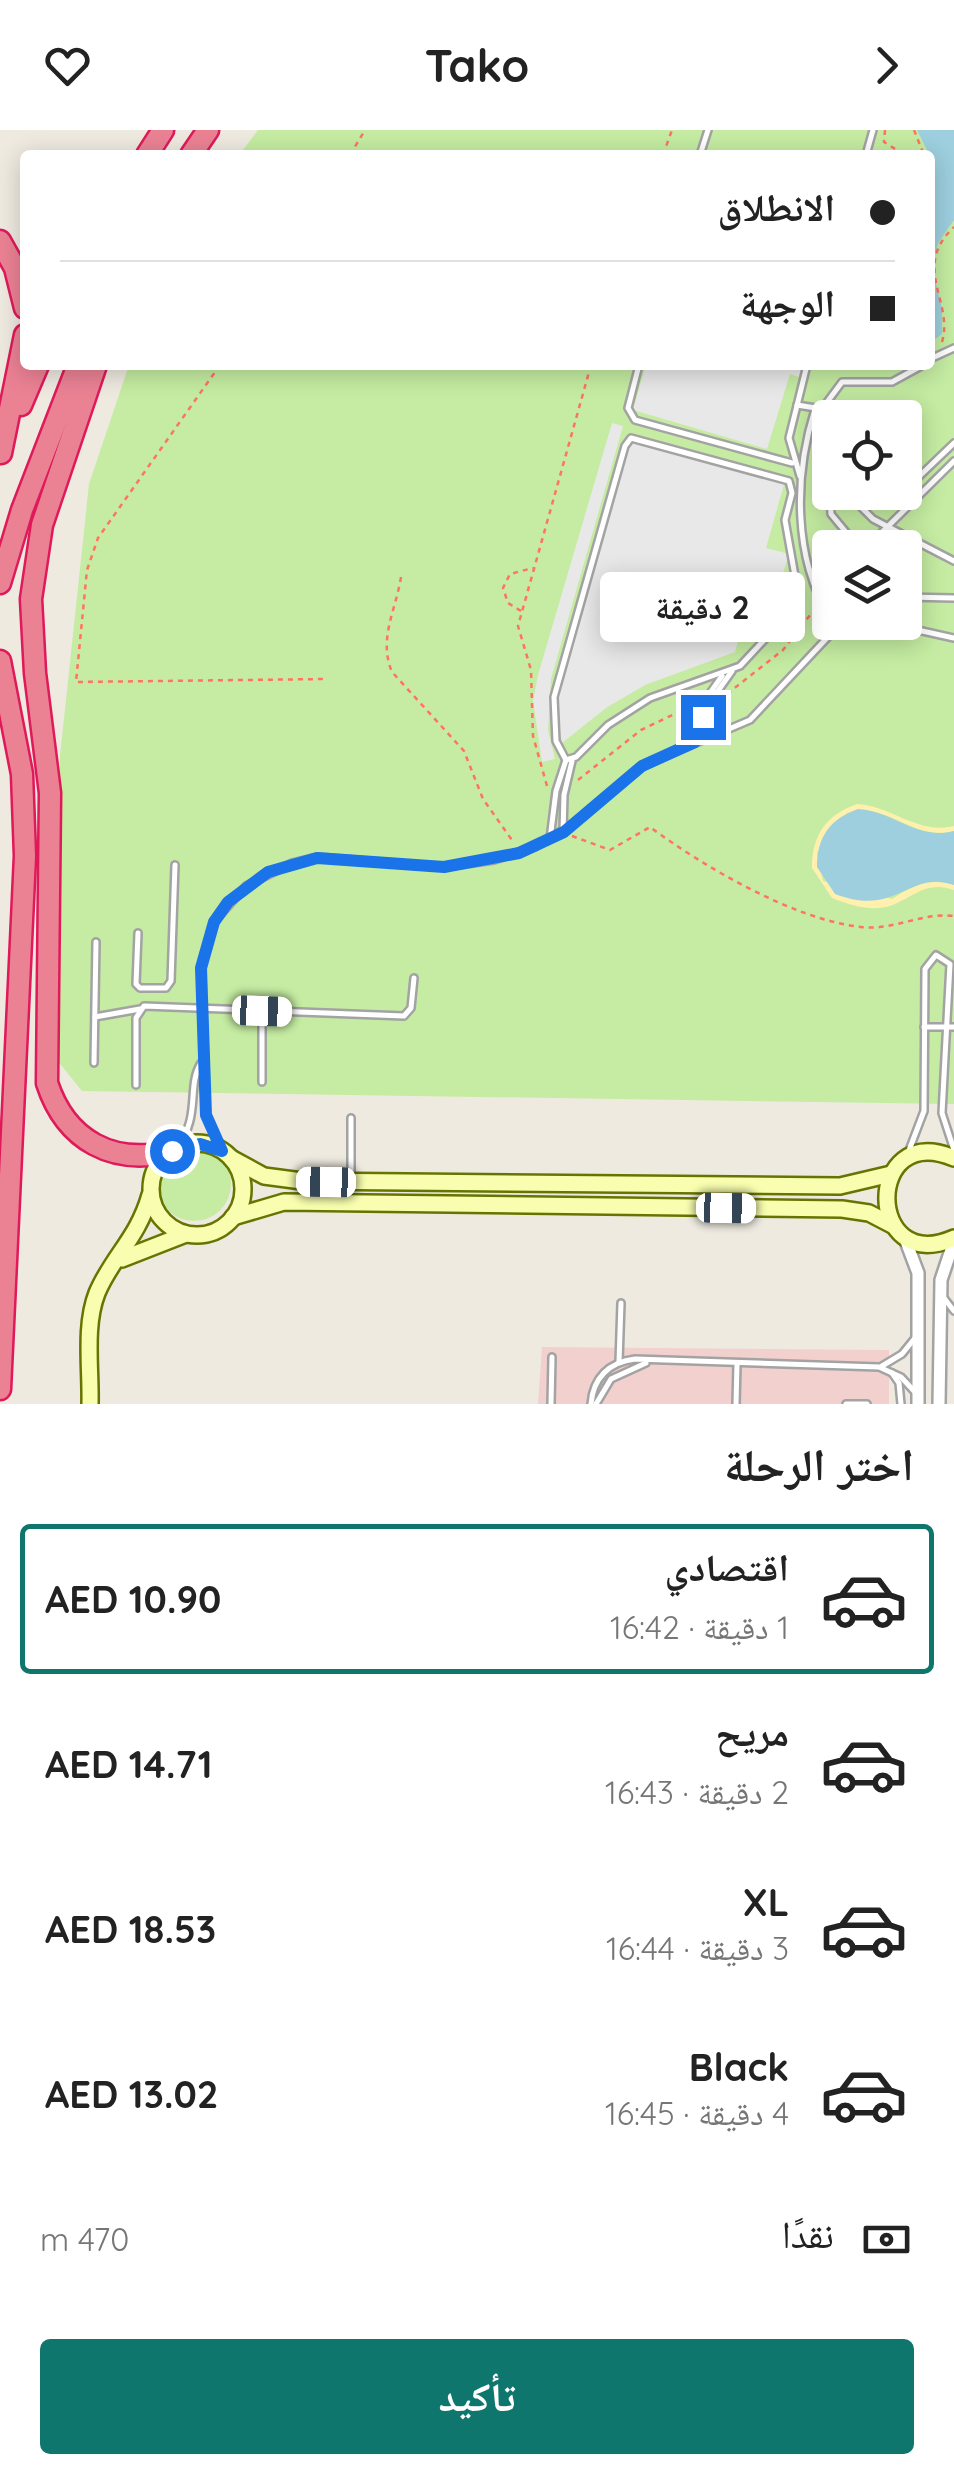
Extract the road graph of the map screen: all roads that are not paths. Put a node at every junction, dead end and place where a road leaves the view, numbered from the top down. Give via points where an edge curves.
1 (0, 242) edge
2 (20, 288) edge
3 (20, 359) edge
4 (36, 370) edge
5 (76, 370) edge
6 (94, 370) edge
7 (638, 370) edge
8 (807, 370) edge
9 (913, 370) edge
10 (830, 400) edge
11 (797, 406) junction
12 (812, 408) edge
13 (812, 425) edge
14 (954, 443) edge
15 (0, 455) edge
16 (936, 460) junction
17 (954, 461) edge
18 (792, 463) junction
19 (945, 469) junction
20 (922, 474) edge
21 (801, 483) junction
22 (831, 510) edge
23 (866, 510) edge
24 (884, 526) junction
25 (846, 530) edge
26 (880, 530) edge
27 (806, 556) junction
28 (954, 561) edge
29 (812, 566) edge
30 (812, 575) edge
31 (0, 583) edge
32 (922, 597) edge
33 (954, 598) edge
34 (922, 630) edge
35 (954, 638) edge
36 (819, 640) edge
37 (0, 660) edge
38 (732, 670) junction
39 (724, 674) junction
40 (706, 704) junction
41 (695, 742) junction
42 (680, 747) junction
43 (569, 759) junction
44 (564, 832) junction
45 (550, 839) junction
46 (175, 865) dead end
47 (138, 934) dead end
48 (96, 942) dead end
49 (414, 978) dead end
50 (154, 989) junction
51 (153, 1006) junction
52 (200, 1008) junction
53 (140, 1009) junction
54 (262, 1011) junction
55 (95, 1017) junction
56 (924, 1027) junction
57 (951, 1027) edge
58 (950, 1046) edge
59 (94, 1063) dead end
60 (201, 1063) junction
61 (262, 1082) dead end
62 (136, 1085) dead end
63 (351, 1118) dead end
64 (174, 1150) junction
65 (954, 1150) edge
66 (227, 1155) junction
67 (954, 1158) edge
68 (896, 1168) junction
69 (351, 1182) junction
70 (151, 1191) junction
71 (233, 1218) junction
72 (899, 1231) junction
73 (186, 1234) junction
74 (954, 1239) edge
75 (118, 1261) junction
76 (940, 1295) junction
77 (622, 1304) dead end
78 (954, 1311) edge
79 (918, 1332) junction
80 (552, 1357) dead end
81 (619, 1362) junction
82 (654, 1362) junction
83 (737, 1364) junction
84 (879, 1367) junction
85 (890, 1371) junction
86 (0, 1389) edge
87 (918, 1400) edge
88 (5, 1404) edge
89 (90, 1404) edge
90 (551, 1404) edge
91 (593, 1404) edge
92 (736, 1404) edge
93 (846, 1404) edge
94 (866, 1404) edge
95 (901, 1404) edge
96 (939, 1404) edge

1 - 2 highway
3 - 15 highway
4 - 15 highway
5 - 31 highway
6 - 64 highway via 42,526 32,599 50,792 47,1083 67,1124 104,1151 138,1157
7 - 18 lane via 628,408 635,420
8 - 11 lane
9 - 10 lane via 892,382 842,382
11 - 12 lane
11 - 18 lane via 789,438
13 - 21 lane
14 - 16 lane
16 - 19 lane
16 - 20 lane
17 - 19 lane
18 - 21 lane
19 - 24 lane
21 - 27 lane
22 - 25 lane
23 - 24 lane
24 - 26 lane
24 - 28 lane
27 - 29 lane
27 - 30 lane
32 - 33 lane
34 - 35 lane
36 - 41 lane via 750,720
37 - 86 highway via 24,815
38 - 39 lane
38 - 40 lane
38 - 43 lane via 793,600 797,574 785,520 791,484 632,438 554,697 556,741
39 - 40 lane
39 - 43 lane via 684,683 636,706
40 - 41 lane
40 - 42 lane
41 - 42 lane
42 - 44 lane via 625,778
43 - 44 lane
43 - 45 lane
44 - 45 lane
45 - 52 lane via 519,853 444,867 317,858 268,872 228,902 214,922 201,968
46 - 50 lane via 170,984
47 - 50 lane via 136,984
48 - 55 lane
49 - 54 lane via 404,1016
50 - 51 lane
51 - 52 lane
51 - 53 lane
52 - 54 lane
52 - 60 lane
53 - 55 lane
53 - 62 lane
54 - 61 lane
55 - 59 lane
56 - 57 lane
56 - 57 lane via 925,968 936,955 950,964
56 - 68 lane via 924,1111 916,1139
57 - 58 lane
58 - 65 lane via 942,1113
60 - 64 lane via 194,1116
60 - 66 lane via 208,1128
63 - 69 lane
64 - 66 street via 200,1144
64 - 70 street via 156,1168
66 - 69 street via 264,1176
66 - 71 street via 243,1194
67 - 68 street via 926,1152
68 - 69 street via 840,1186
68 - 72 street via 884,1200
70 - 73 street via 161,1218
70 - 75 street
71 - 72 street via 266,1205 302,1202 856,1210
71 - 73 street via 212,1233
72 - 74 street via 930,1244
72 - 79 street via 918,1273
73 - 75 street
74 - 76 street
75 - 89 street via 92,1309
76 - 78 lane
76 - 96 street
77 - 81 lane
79 - 84 lane via 902,1354
79 - 87 street
80 - 90 lane
81 - 82 lane
81 - 91 lane via 600,1376
82 - 83 lane
82 - 91 lane via 621,1372
83 - 84 lane
83 - 92 lane
84 - 85 lane
85 - 87 lane
85 - 95 lane
86 - 88 highway
93 - 94 lane

